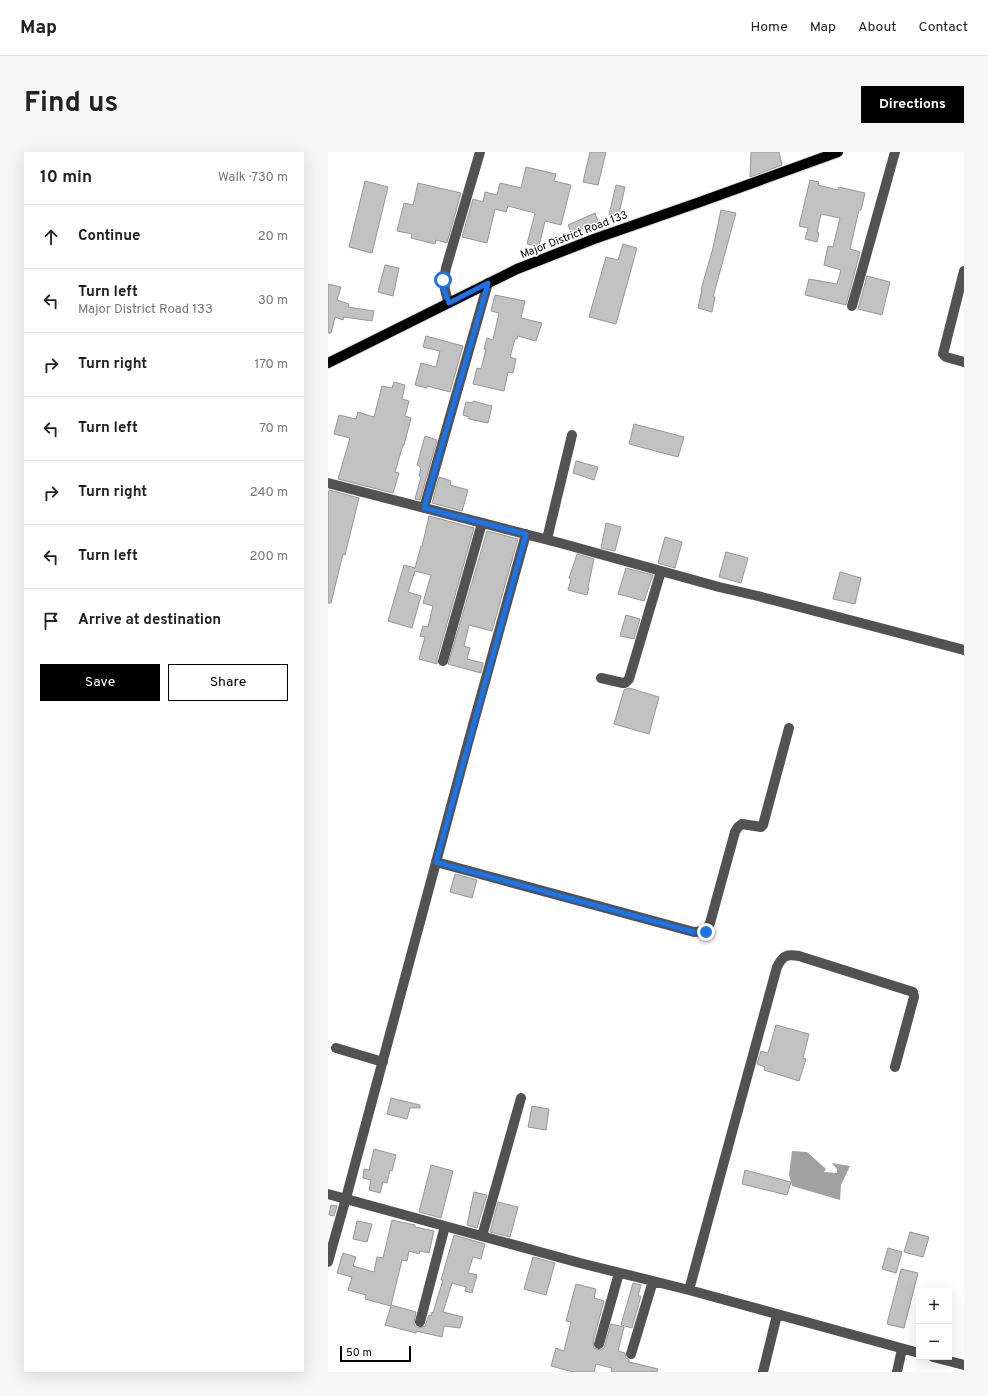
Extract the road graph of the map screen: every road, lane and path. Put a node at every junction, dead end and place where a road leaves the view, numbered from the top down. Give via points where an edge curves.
1 (480, 152) edge
2 (838, 152) edge
3 (895, 152) edge
4 (964, 271) edge
5 (488, 283) junction
6 (449, 303) junction
7 (852, 306) dead end
8 (964, 362) edge
9 (328, 363) edge
10 (572, 435) dead end
11 (328, 483) edge
12 (424, 508) junction
13 (482, 523) junction
14 (526, 534) junction
15 (547, 539) junction
16 (661, 571) junction
17 (964, 650) edge
18 (442, 661) dead end
19 (601, 678) dead end
20 (788, 728) dead end
21 (436, 862) junction
22 (336, 1048) dead end
23 (383, 1062) junction
24 (895, 1067) dead end
25 (521, 1098) dead end
26 (328, 1194) edge
27 (346, 1198) junction
28 (445, 1226) junction
29 (482, 1236) junction
30 (328, 1262) edge
31 (619, 1273) junction
32 (652, 1281) junction
33 (689, 1290) junction
34 (778, 1315) junction
35 (420, 1322) dead end
36 (599, 1344) dead end
37 (902, 1349) junction
38 (916, 1352) edge
39 (631, 1354) dead end
40 (945, 1360) edge
41 (964, 1365) edge
42 (763, 1372) edge
43 (897, 1372) edge

1 - 6 street via 443,280
2 - 5 main road, Major District Road 133 via 594,239
3 - 7 street
4 - 8 street via 943,354
5 - 6 main road, Major District Road 133
5 - 12 street
6 - 9 main road, Major District Road 133
10 - 15 street
11 - 12 street
12 - 13 street
13 - 14 street
13 - 18 street
14 - 15 street
14 - 21 street
15 - 16 street
16 - 17 street
16 - 19 street via 629,679 625,683
20 - 21 street via 763,825 761,827 742,824 735,832 706,932 694,932
21 - 23 street
22 - 23 street
23 - 27 street
24 - 33 street via 914,997 913,992 799,956 786,956 780,960
25 - 29 street
26 - 27 street
27 - 28 street
27 - 30 street
28 - 29 street
28 - 35 street
29 - 31 street
31 - 32 street
31 - 36 street
32 - 33 street
32 - 39 street
33 - 34 street
34 - 37 street
34 - 42 street
37 - 38 street
37 - 43 street
40 - 41 street

